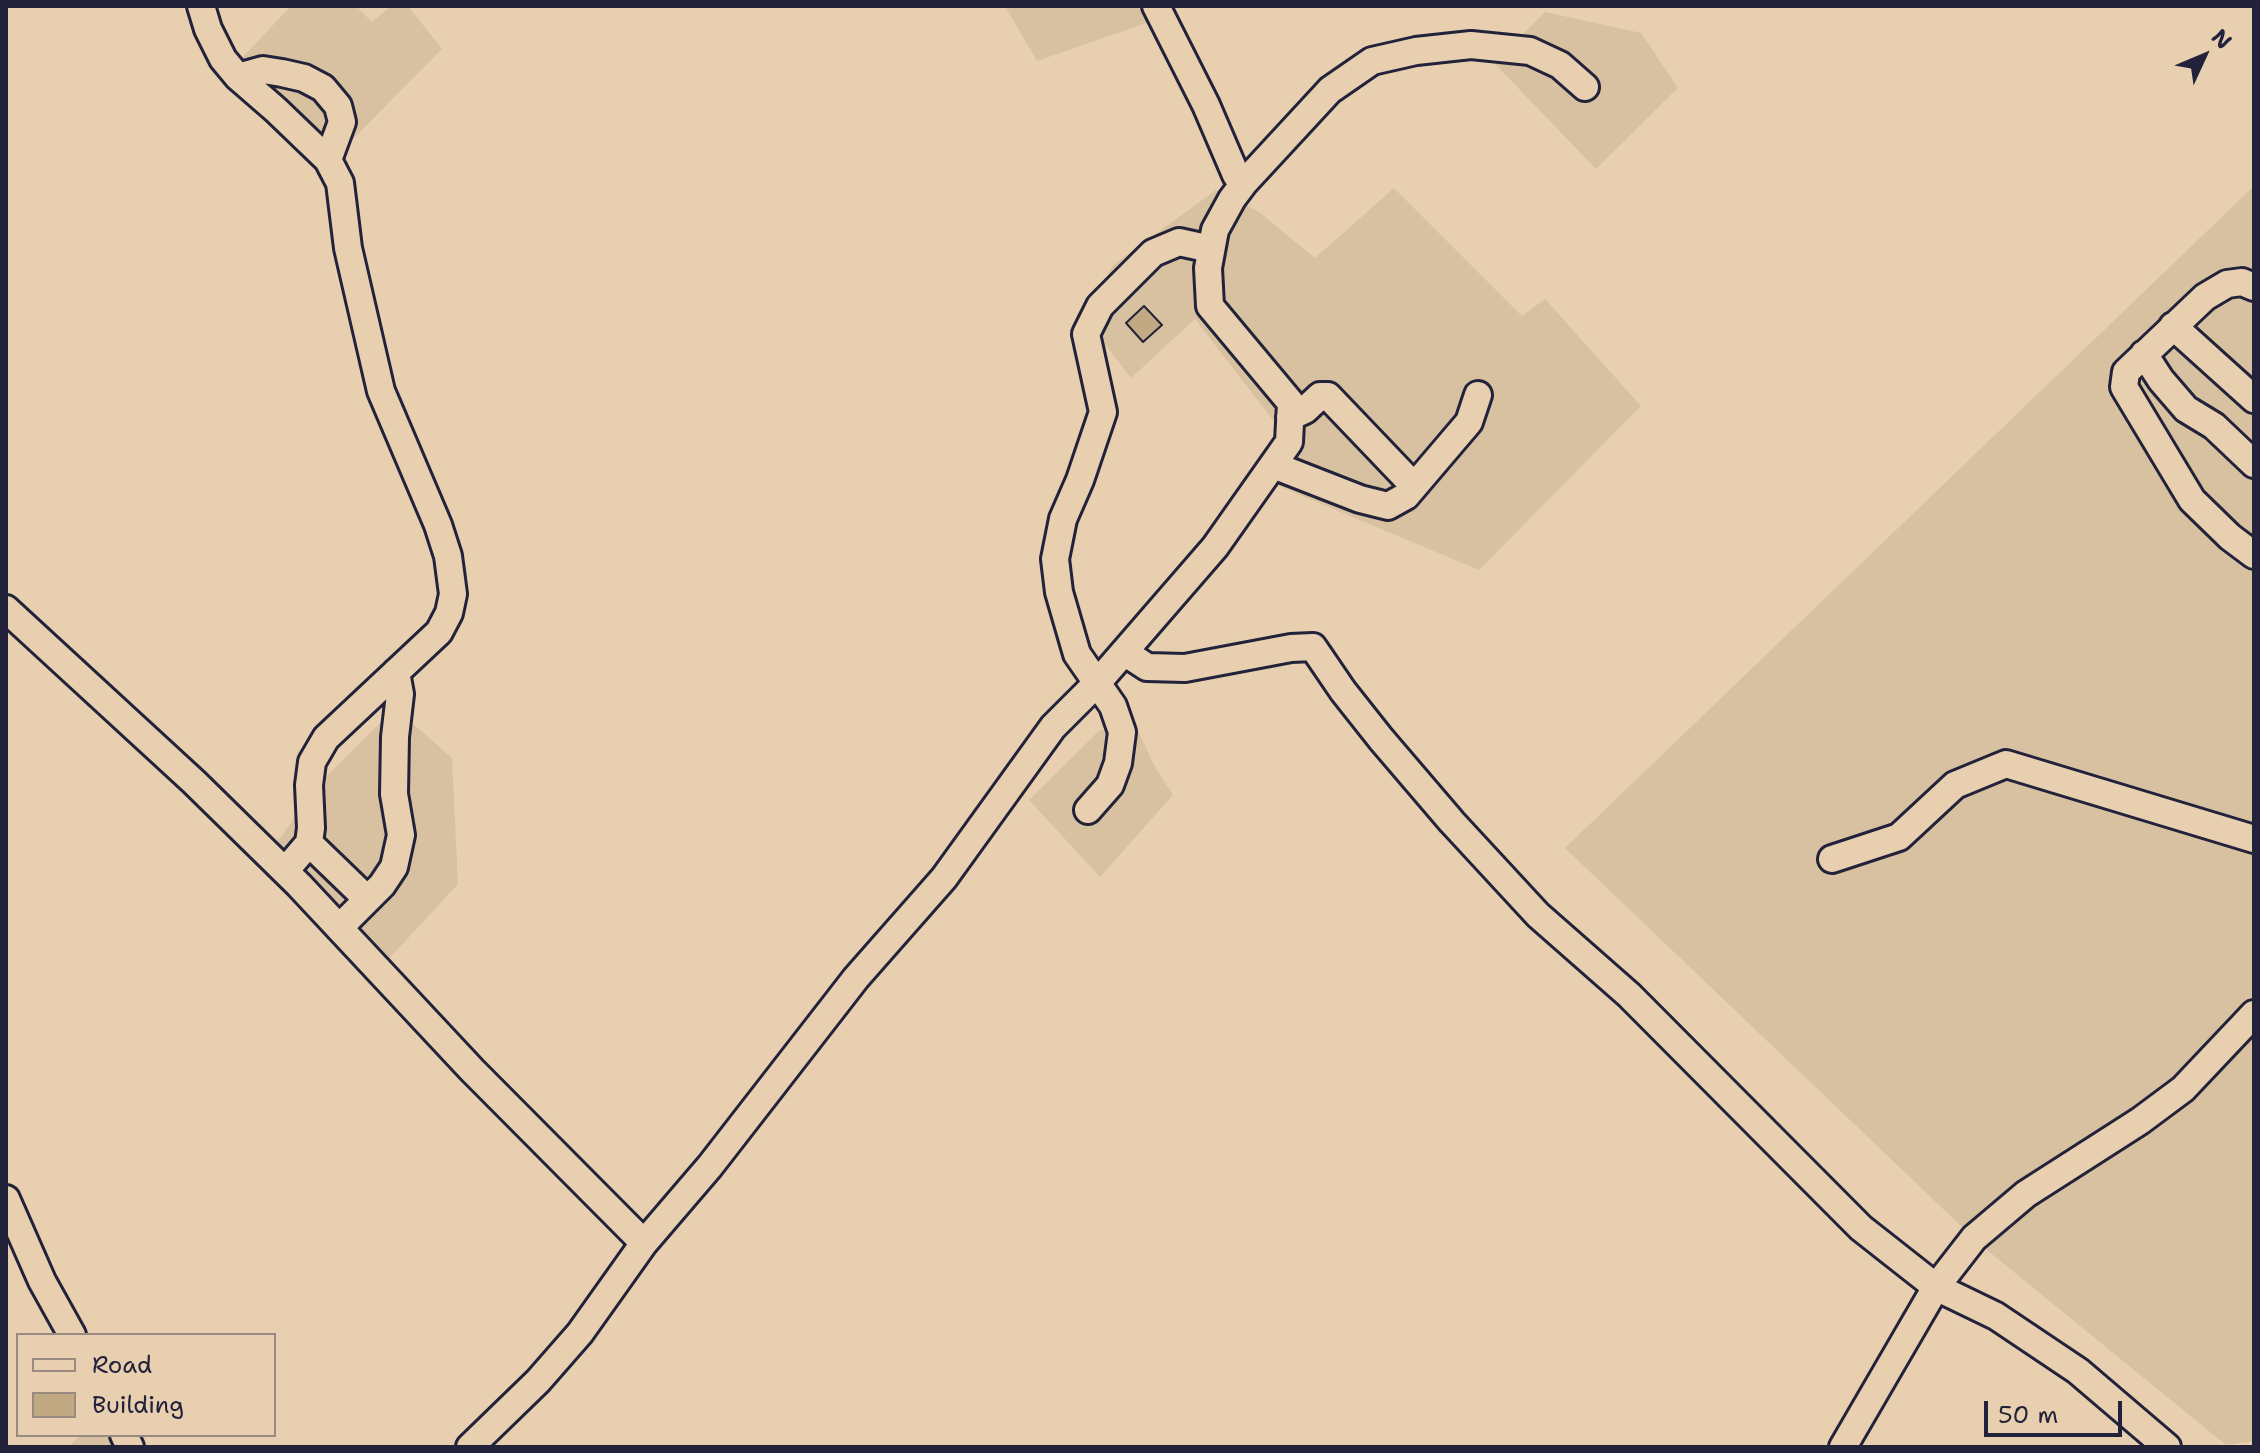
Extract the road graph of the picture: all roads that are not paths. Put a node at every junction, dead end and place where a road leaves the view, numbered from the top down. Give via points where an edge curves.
1 (201, 6) edge
2 (1156, 6) edge
3 (238, 77) junction
4 (1585, 87) dead end
5 (328, 160) junction
6 (1244, 183) junction
7 (1211, 249) junction
8 (2254, 287) edge
9 (2173, 326) junction
10 (2144, 354) junction
11 (1478, 395) dead end
12 (2254, 399) edge
13 (1290, 417) junction
14 (2254, 464) edge
15 (1273, 465) junction
16 (1414, 486) junction
17 (2254, 555) edge
18 (6, 609) edge
19 (1124, 652) junction
20 (396, 672) junction
21 (1098, 682) junction
22 (1088, 810) dead end
23 (2254, 839) edge
24 (309, 843) junction
25 (1832, 859) dead end
26 (285, 871) junction
27 (367, 899) junction
28 (339, 928) junction
29 (2254, 1014) edge
30 (6, 1199) edge
31 (644, 1243) junction
32 (1936, 1287) junction
33 (71, 1333) edge
34 (470, 1447) edge
35 (1843, 1447) edge
36 (2167, 1447) edge

1 - 3 lane via 223,59
2 - 6 lane
3 - 5 lane
3 - 5 lane via 263,70 304,78 323,88 338,106 342,122
4 - 6 lane via 1560,65 1530,51 1471,45 1372,61 1330,90
5 - 20 lane via 340,183 348,248 381,391 448,556 453,594 449,613 439,632
6 - 7 lane via 1215,230
7 - 13 lane via 1210,306 1291,403
7 - 21 lane via 1179,242 1153,253 1100,306 1086,334 1103,412 1063,519 1055,559 1077,654
8 - 9 lane via 2227,284
9 - 10 lane
9 - 12 lane
10 - 14 lane via 2186,409 2214,426
10 - 17 lane via 2126,372 2124,387 2192,500
11 - 16 lane via 1469,422
13 - 15 lane via 1289,442
13 - 16 lane via 1328,396
15 - 16 lane via 1388,506
15 - 19 lane via 1215,547
18 - 26 lane
19 - 21 lane
19 - 32 lane via 1147,667 1185,668 1313,647 1391,751 1538,915 1629,995 1861,1228
20 - 24 lane via 326,738 312,762
20 - 27 lane via 400,694 394,794 401,835 394,867
21 - 22 lane via 1122,732 1110,785
21 - 31 lane via 1053,727 944,878 856,978
23 - 25 lane via 2006,764 1955,785 1899,837
24 - 26 lane
24 - 27 lane
26 - 28 lane
27 - 28 lane
28 - 31 lane
29 - 32 lane via 2183,1089 2026,1194 1974,1238
30 - 33 lane
31 - 34 lane via 580,1333
32 - 35 lane
32 - 36 lane via 1996,1316 2078,1371

